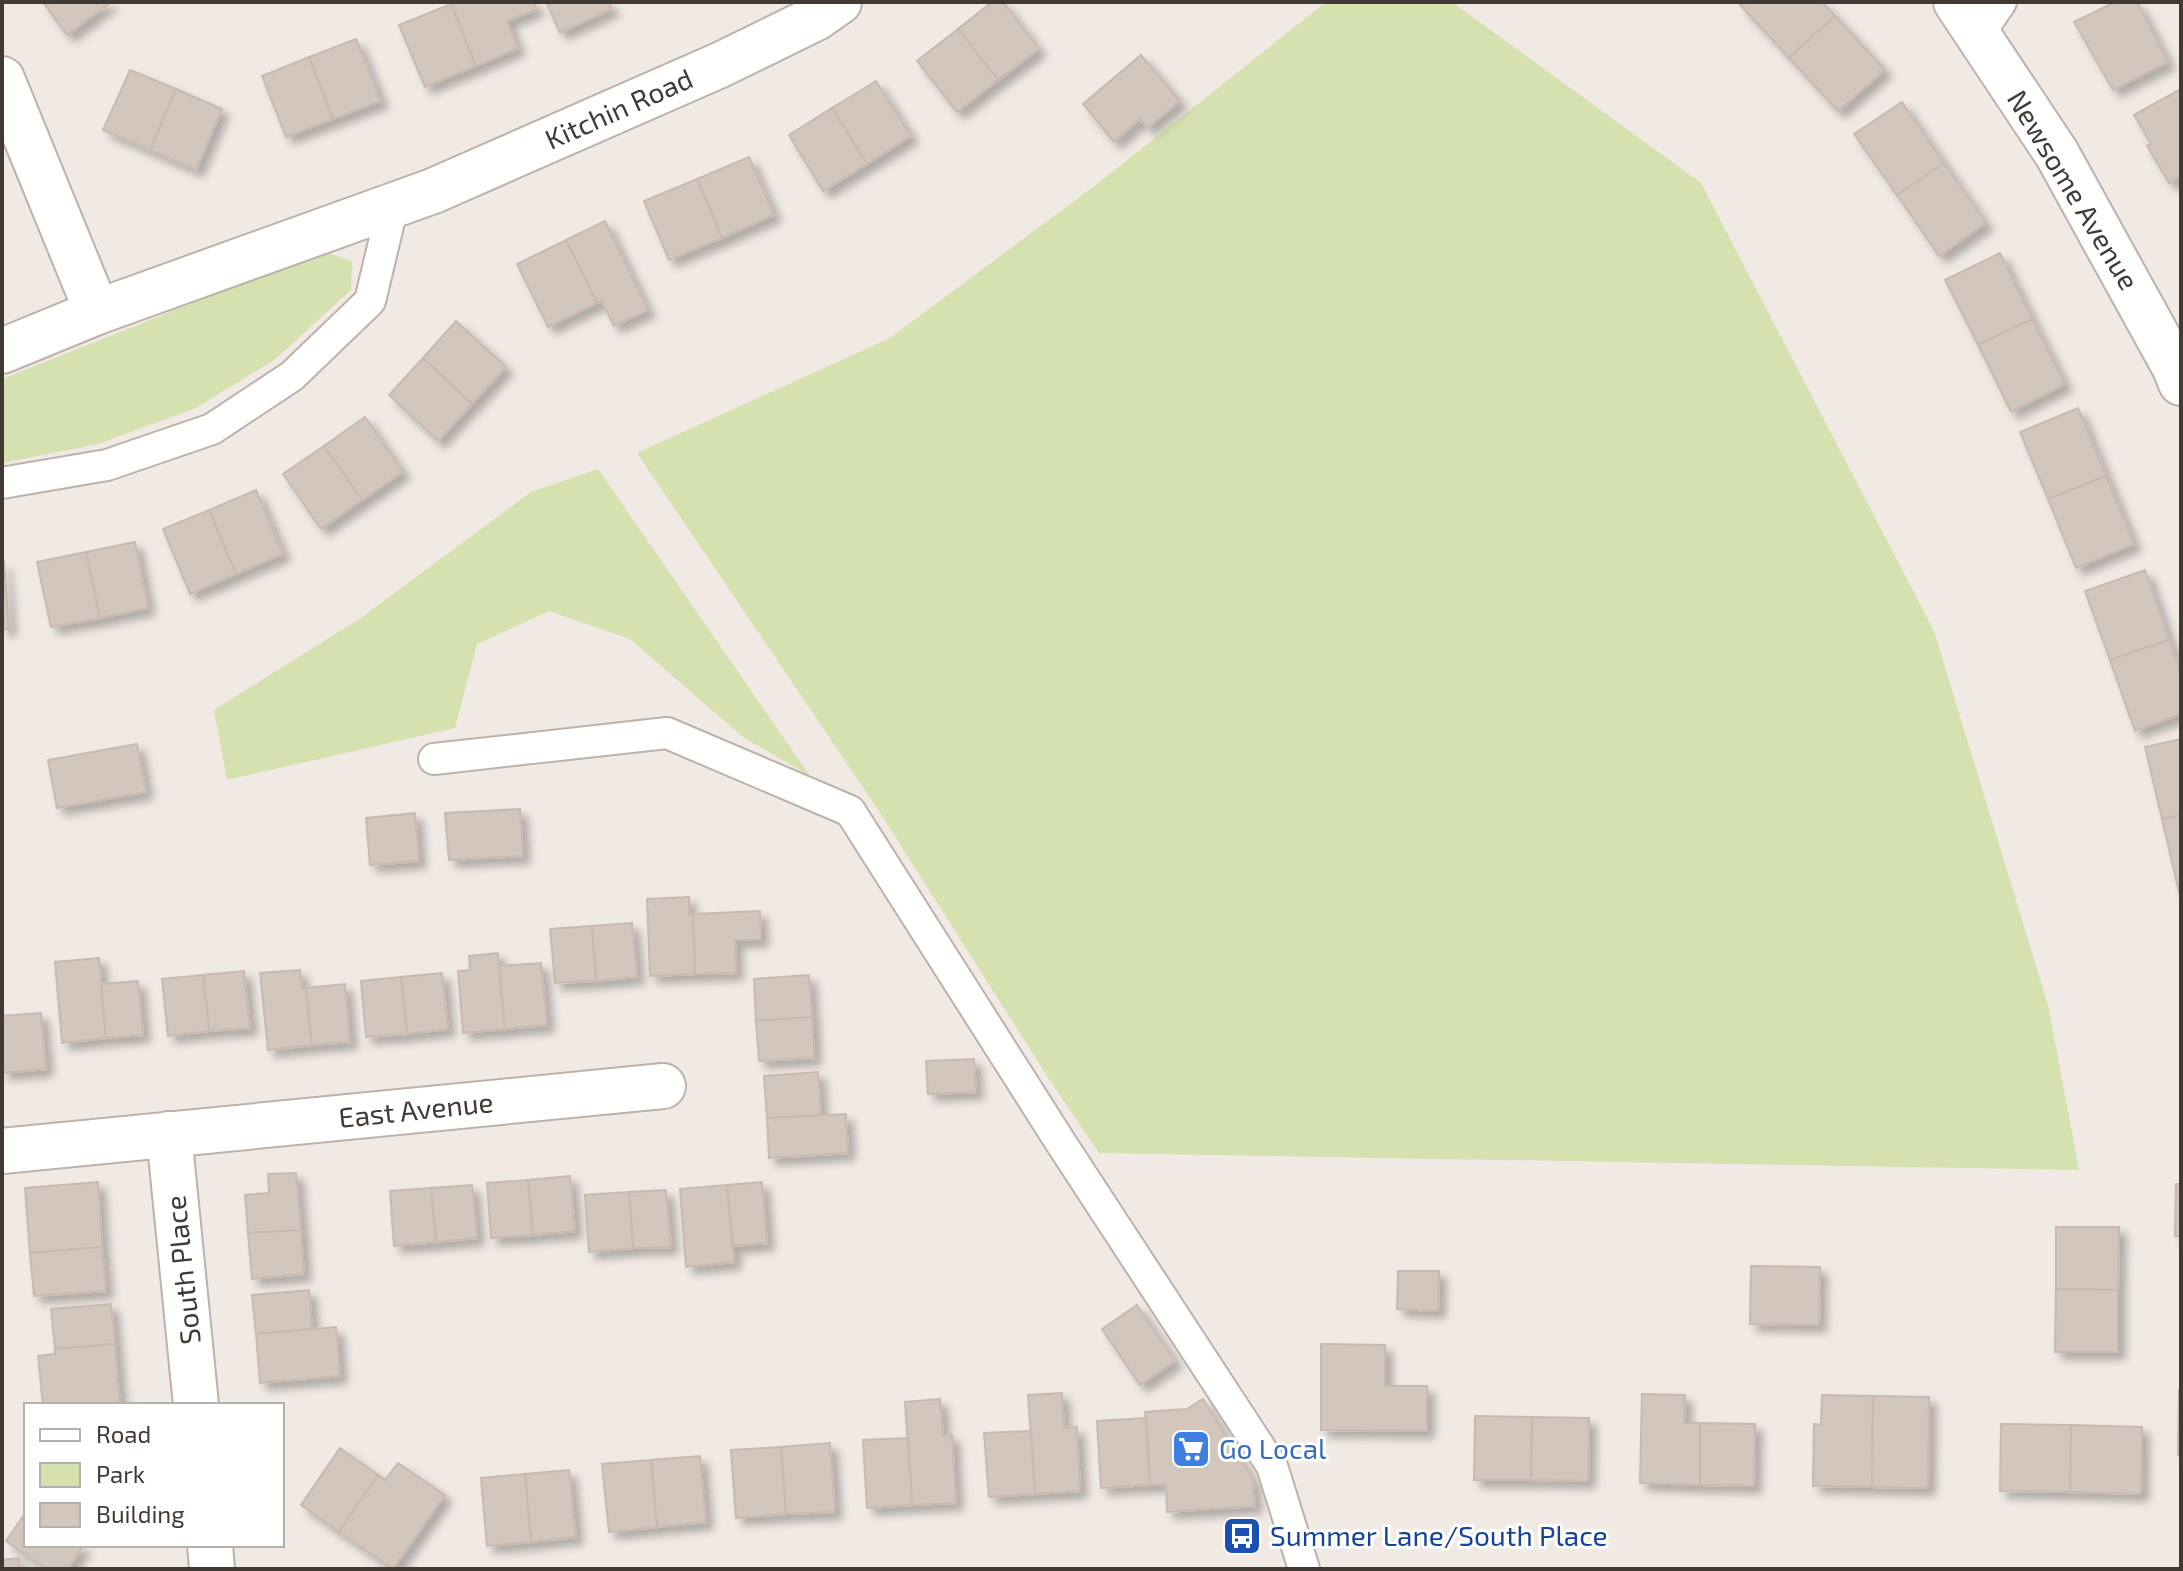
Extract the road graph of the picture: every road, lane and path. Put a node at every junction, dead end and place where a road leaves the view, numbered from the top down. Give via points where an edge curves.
1 (839, 2) edge
2 (1978, 13) edge
3 (2, 79) edge
4 (393, 205) junction
5 (97, 312) junction
6 (2, 351) edge
7 (2181, 383) edge
8 (2, 483) edge
9 (434, 759) dead end
10 (663, 1086) dead end
11 (169, 1134) junction
12 (2, 1151) edge
13 (196, 1403) edge
14 (210, 1547) edge
15 (212, 1569) edge
16 (1304, 1569) edge

1 - 4 street, Kitchin Road via 720,65
2 - 7 street, Newsome Avenue
3 - 5 street
4 - 5 street, Kitchin Road
4 - 8 lane via 370,301 292,376 212,429 107,465
5 - 6 street, Kitchin Road
9 - 16 lane via 667,733 850,811 1272,1466
10 - 11 street, East Avenue
11 - 12 street, East Avenue
11 - 13 street, South Place
14 - 15 street

